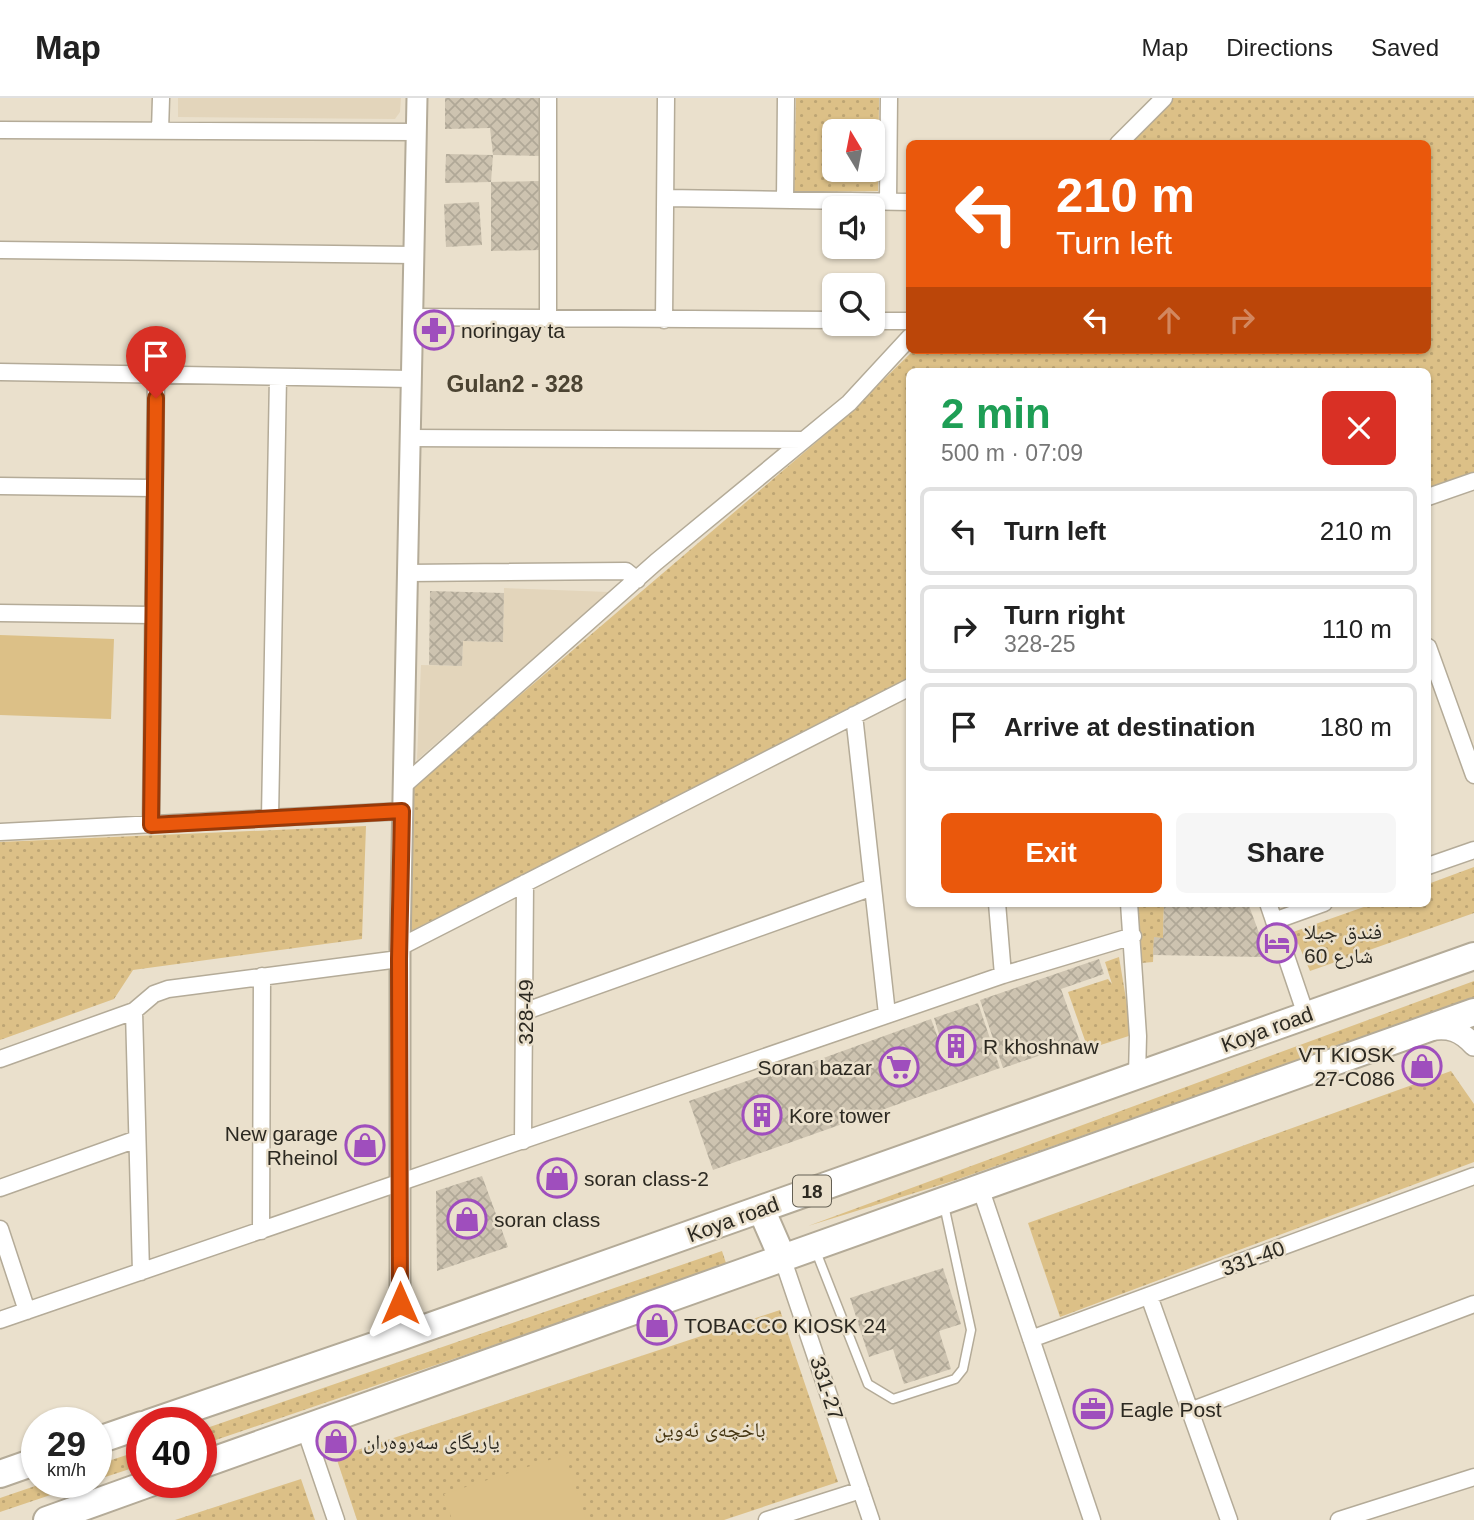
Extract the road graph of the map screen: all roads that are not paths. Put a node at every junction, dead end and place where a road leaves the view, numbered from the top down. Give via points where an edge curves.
1 (161, 98) edge
2 (417, 98) edge
3 (548, 98) edge
4 (666, 98) edge
5 (786, 98) edge
6 (889, 98) edge
7 (1164, 98) edge
8 (0, 130) edge
9 (160, 131) junction
10 (416, 132) junction
11 (1122, 140) edge
12 (666, 198) junction
13 (785, 200) junction
14 (888, 201) junction
15 (906, 202) edge
16 (0, 250) edge
17 (414, 255) junction
18 (412, 317) junction
19 (548, 319) junction
20 (664, 320) junction
21 (822, 320) edge
22 (885, 321) edge
23 (906, 321) edge
24 (906, 341) edge
25 (0, 372) edge
26 (156, 375) junction
27 (278, 377) junction
28 (411, 379) junction
29 (410, 438) junction
30 (804, 440) junction
31 (1474, 481) edge
32 (0, 486) edge
33 (153, 488) junction
34 (1431, 497) edge
35 (408, 573) junction
36 (637, 580) junction
37 (0, 613) edge
38 (153, 615) junction
39 (1431, 655) edge
40 (906, 689) edge
41 (854, 715) junction
42 (1474, 775) edge
43 (403, 786) junction
44 (402, 811) junction
45 (270, 818) junction
46 (151, 825) junction
47 (0, 832) edge
48 (1474, 850) edge
49 (1431, 865) edge
50 (525, 883) junction
51 (873, 887) junction
52 (997, 907) edge
53 (1129, 907) edge
54 (1269, 907) edge
55 (1313, 907) edge
56 (1274, 921) junction
57 (1133, 936) junction
58 (399, 953) junction
59 (1474, 956) edge
60 (1003, 975) junction
61 (262, 976) junction
62 (134, 1011) junction
63 (526, 1011) junction
64 (1474, 1012) edge
65 (887, 1014) junction
66 (1306, 1015) junction
67 (1417, 1032) junction
68 (1474, 1045) edge
69 (0, 1059) edge
70 (1137, 1076) junction
71 (137, 1139) junction
72 (523, 1141) junction
73 (1474, 1176) edge
74 (401, 1184) junction
75 (980, 1187) junction
76 (0, 1188) edge
77 (943, 1200) junction
78 (761, 1209) junction
79 (0, 1229) edge
80 (261, 1231) junction
81 (813, 1247) junction
82 (782, 1257) junction
83 (141, 1272) junction
84 (1149, 1296) junction
85 (1474, 1304) edge
86 (27, 1311) junction
87 (0, 1320) edge
88 (400, 1337) junction
89 (1031, 1339) junction
90 (196, 1407) edge
91 (1190, 1411) junction
92 (304, 1429) junction
93 (217, 1459) edge
94 (21, 1467) edge
95 (0, 1474) edge
96 (1474, 1477) edge
97 (861, 1490) junction
98 (126, 1492) edge
99 (47, 1520) edge
100 (336, 1520) edge
101 (767, 1520) edge
102 (871, 1520) edge
103 (1092, 1520) edge
104 (1229, 1520) edge
105 (1339, 1520) edge

1 - 9 street
2 - 10 street
3 - 19 street
4 - 12 street
5 - 13 street
6 - 14 street
7 - 11 street
8 - 9 street
9 - 10 street
10 - 17 street
12 - 13 street
12 - 20 street
13 - 14 street
14 - 15 street
16 - 17 street
17 - 18 street
18 - 19 street
18 - 28 street
19 - 20 street
20 - 21 street
22 - 23 street
24 - 30 street via 849,403
25 - 26 street
26 - 27 street
26 - 33 street
27 - 28 street
27 - 45 street
28 - 29 street
29 - 30 street
29 - 35 street
30 - 36 street
31 - 34 street
32 - 33 street
33 - 38 street
35 - 36 street via 626,571
35 - 43 street
36 - 43 street
37 - 38 street
38 - 46 street
39 - 42 street
40 - 41 street
41 - 50 street
41 - 51 street
43 - 44 street
44 - 45 street
44 - 58 street
45 - 46 street
46 - 47 street
48 - 49 street
50 - 58 street
50 - 63 street, 328-49
51 - 63 street
51 - 65 street
52 - 60 street
53 - 57 street
54 - 56 street
55 - 56 street
56 - 66 street
57 - 60 street
57 - 70 street
58 - 61 street
58 - 74 street
59 - 66 highway, Koya road / 18
60 - 65 street
61 - 62 street via 168,989
61 - 80 street
62 - 69 street
62 - 71 street
63 - 72 street, 328-49
64 - 67 highway
65 - 72 street
66 - 70 highway, Koya road / 18
67 - 68 main road via 1452,1029
67 - 75 highway
70 - 78 highway, Koya road / 18
71 - 76 street
71 - 83 street
72 - 74 street
73 - 84 street, 331-40
74 - 80 street
74 - 88 street
75 - 77 highway
75 - 89 street
77 - 81 highway
77 - 81 lane via 971,1330 963,1369 955,1379 893,1399 868,1384
78 - 82 highway
78 - 88 highway, Koya road / 18
79 - 86 street
80 - 83 street
81 - 82 highway
82 - 92 highway
82 - 97 street, 331-27
83 - 86 street
84 - 89 street, 331-40
84 - 91 street
85 - 91 street
86 - 87 street
88 - 90 highway, Koya road / 18
89 - 103 street
91 - 104 street
92 - 93 highway
92 - 100 street
94 - 95 highway
96 - 105 street
97 - 101 street
97 - 102 street, 331-27
98 - 99 highway

